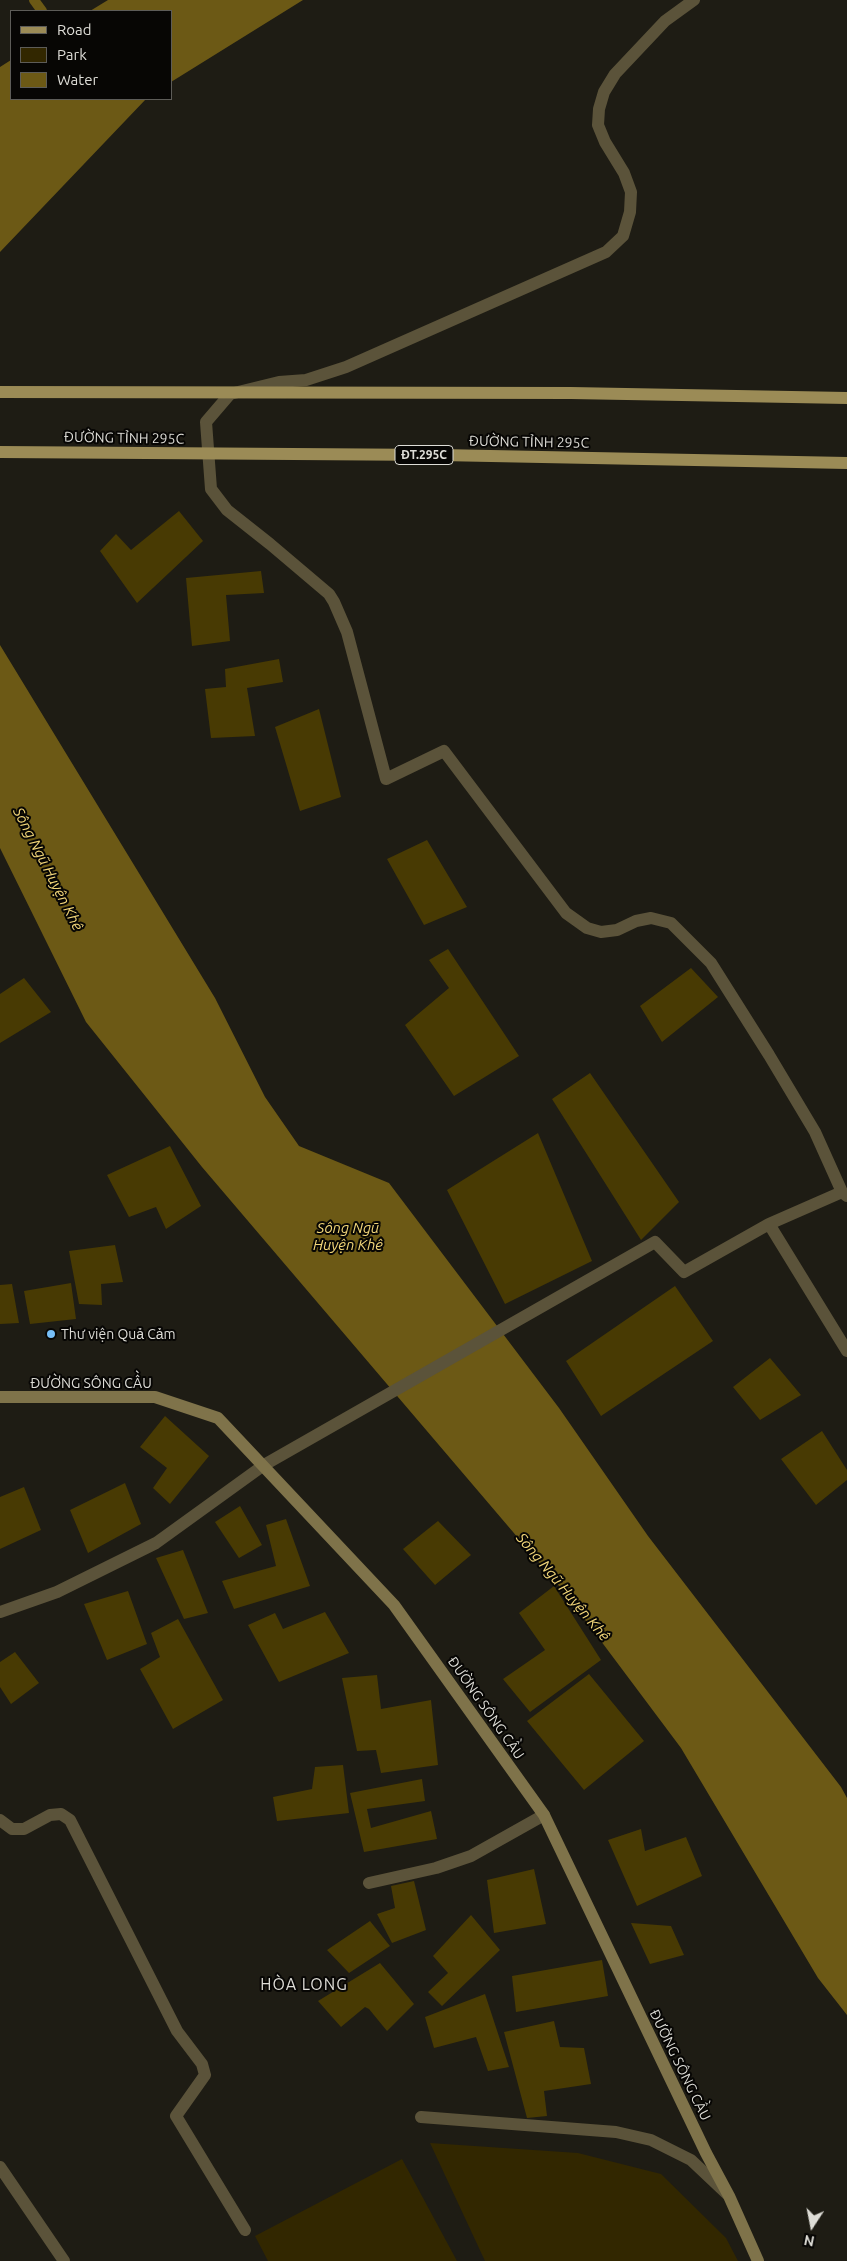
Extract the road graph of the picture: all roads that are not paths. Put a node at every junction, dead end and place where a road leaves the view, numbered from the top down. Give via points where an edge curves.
1 (694, 0) edge
2 (0, 392) edge
3 (847, 398) edge
4 (0, 452) edge
5 (847, 464) edge
6 (845, 1194) edge
7 (769, 1224) junction
8 (847, 1351) edge
9 (0, 1397) edge
10 (264, 1465) junction
11 (0, 1612) edge
12 (544, 1815) junction
13 (0, 1820) edge
14 (368, 1883) dead end
15 (422, 2117) dead end
16 (0, 2167) edge
17 (729, 2196) junction
18 (245, 2230) dead end
19 (64, 2261) edge
20 (758, 2261) edge

1 - 6 street via 665,21 615,74 604,92 598,125 631,192 630,212 623,236 606,252 346,367 306,380 279,382 230,394 206,422 211,489 227,510 329,594 334,602 347,632 386,780 444,751 566,913 587,928 601,932 651,918 671,923 711,963 815,1132
2 - 3 main road via 561,393
4 - 5 main road, ĐƯỜNG TỈNH 295C / ĐT.295C
6 - 7 street
7 - 8 street
7 - 10 street via 684,1272 655,1242
9 - 10 main road, ĐƯỜNG SÔNG CẦU via 156,1397 218,1418
10 - 11 street via 156,1543 57,1592
10 - 12 main road, ĐƯỜNG SÔNG CẦU via 394,1605
12 - 14 street via 471,1856 436,1868
12 - 17 main road, ĐƯỜNG SÔNG CẦU
13 - 18 street via 12,1829 24,1829 50,1815 61,1814 70,1820 177,2030 202,2064 204,2075 176,2116
15 - 17 street via 616,2132 651,2140 691,2160
16 - 19 street
17 - 20 main road, ĐƯỜNG SÔNG CẦU

